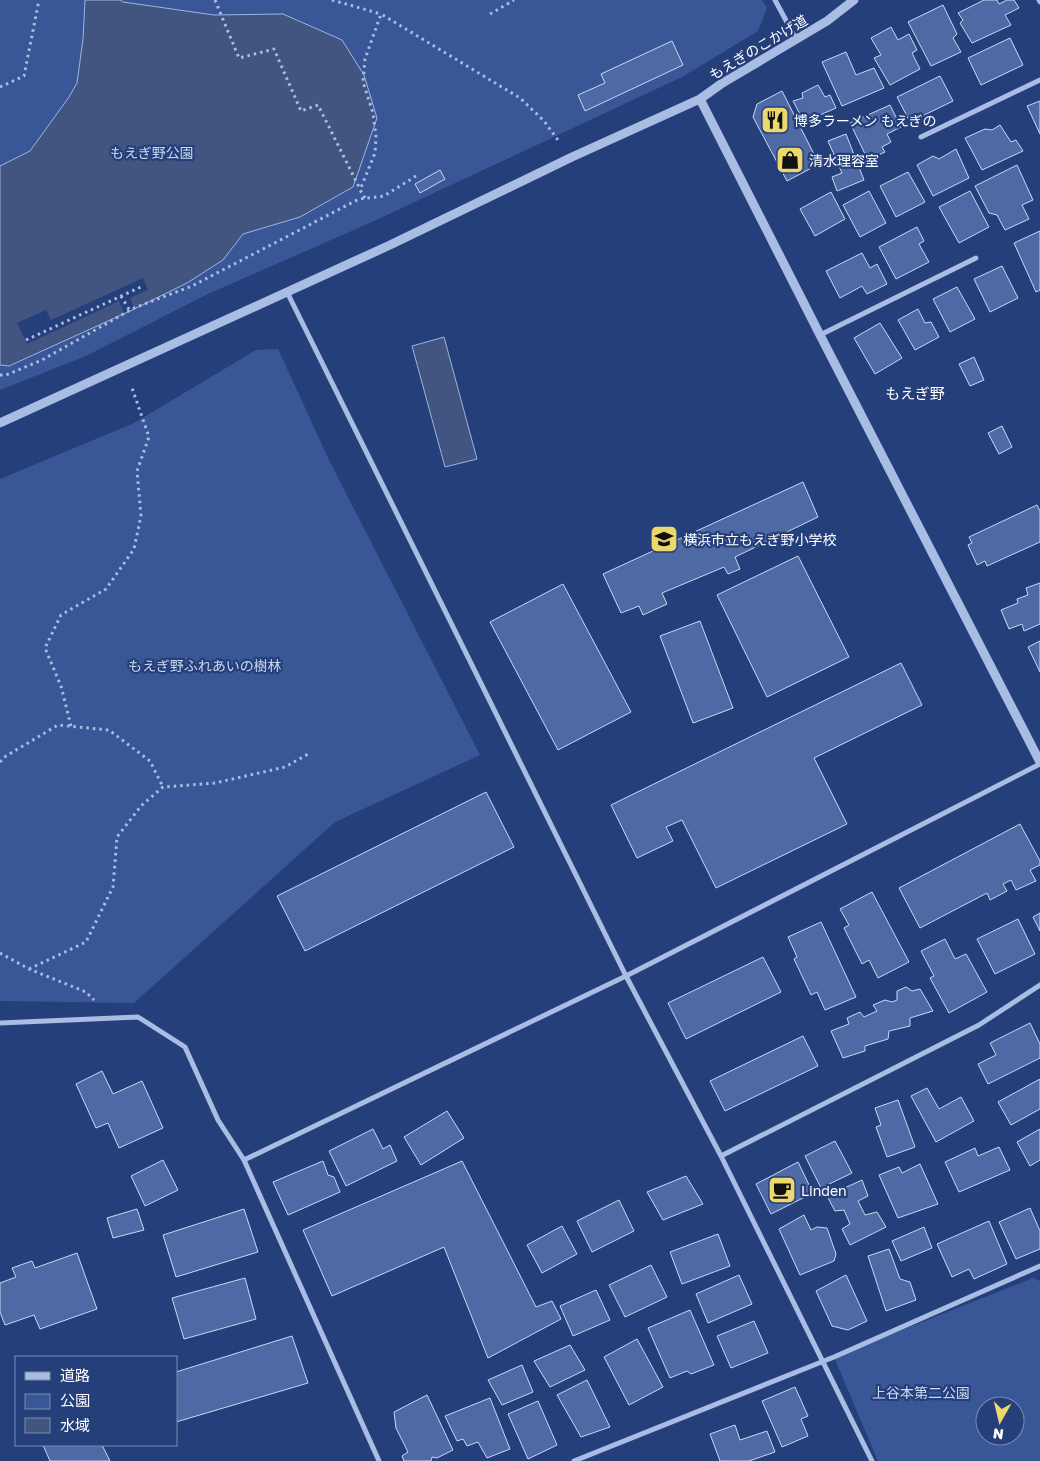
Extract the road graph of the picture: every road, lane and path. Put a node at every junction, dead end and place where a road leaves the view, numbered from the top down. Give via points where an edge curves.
1 (39, 0) edge
2 (215, 0) edge
3 (332, 0) edge
4 (514, 0) edge
5 (775, 0) edge
6 (854, 0) edge
7 (382, 14) junction
8 (490, 14) dead end
9 (796, 39) junction
10 (1040, 80) edge
11 (0, 87) edge
12 (700, 99) junction
13 (921, 137) dead end
14 (558, 140) dead end
15 (416, 176) dead end
16 (360, 190) junction
17 (365, 198) junction
18 (976, 258) dead end
19 (143, 286) dead end
20 (287, 292) junction
21 (121, 296) junction
22 (130, 311) junction
23 (820, 335) junction
24 (26, 340) dead end
25 (0, 375) edge
26 (132, 388) dead end
27 (0, 423) edge
28 (71, 726) junction
29 (310, 753) dead end
30 (0, 762) edge
31 (1040, 763) edge
32 (163, 787) junction
33 (0, 953) edge
34 (29, 969) junction
35 (626, 976) junction
36 (1040, 985) edge
37 (112, 1018) junction
38 (0, 1024) edge
39 (721, 1156) junction
40 (244, 1160) junction
41 (1040, 1266) edge
42 (823, 1360) junction
43 (379, 1461) edge
44 (574, 1461) edge
45 (872, 1461) edge

1 - 11 path via 24,76
2 - 16 path via 239,58 274,48 300,111 318,105
3 - 7 path
4 - 8 path
5 - 9 street
6 - 9 street, もえぎのこかげ道
7 - 14 path via 520,98
7 - 16 path via 365,59 363,82 373,113 376,137 375,153
9 - 12 street, もえぎのこかげ道
10 - 13 street
12 - 20 street, もえぎのこかげ道
12 - 23 street
15 - 17 path via 384,196
16 - 17 path
17 - 22 path via 192,286
18 - 23 street
19 - 21 path
20 - 27 street, もえぎのこかげ道
20 - 35 street
21 - 22 path
21 - 24 path
22 - 25 path via 42,360
23 - 31 street
26 - 28 path via 148,437 137,471 140,516 134,549 106,589 61,615 45,648 61,686
28 - 30 path via 58,725
28 - 32 path via 109,730 150,761
29 - 32 path via 285,767 215,783
31 - 35 street
32 - 34 path via 141,806 117,837 113,887 86,942
33 - 34 path
34 - 37 path via 86,992
35 - 39 street
35 - 40 street
36 - 39 street via 979,1025
37 - 38 street
37 - 40 street via 138,1017 185,1047 218,1120
39 - 42 street
40 - 43 street
41 - 42 street
42 - 44 street
42 - 45 street

